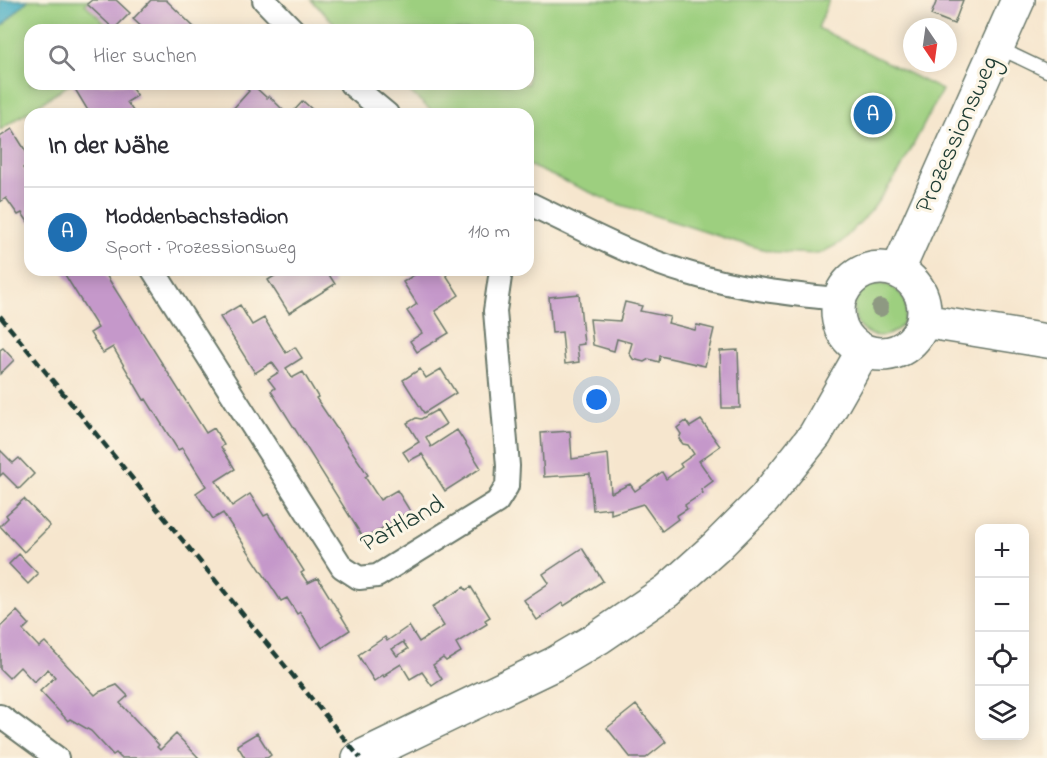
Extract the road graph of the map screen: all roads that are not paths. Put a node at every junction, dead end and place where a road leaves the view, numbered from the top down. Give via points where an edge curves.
1 (264, 0) edge
2 (1018, 0) edge
3 (287, 24) edge
4 (997, 47) junction
5 (1047, 71) edge
6 (358, 90) edge
7 (380, 108) edge
8 (534, 206) edge
9 (898, 270) junction
10 (157, 276) edge
11 (500, 276) edge
12 (838, 299) junction
13 (923, 321) junction
14 (1047, 341) edge
15 (864, 351) junction
16 (0, 716) edge
17 (380, 754) edge
18 (57, 758) edge

1 - 3 street
2 - 4 street, Prozessionsweg
4 - 5 lane
4 - 9 street, Prozessionsweg
6 - 7 street
8 - 12 street via 602,240 686,273 757,290
9 - 12 street via 873,267 851,278
9 - 13 street via 919,291
10 - 11 street, Pattland via 342,567 359,578 377,576 465,523 497,502 507,486 495,311
12 - 15 street via 837,320 847,339
13 - 14 street
13 - 15 street via 915,338 900,350 882,354
15 - 17 street via 815,435 764,499 667,591 554,664
16 - 18 street

